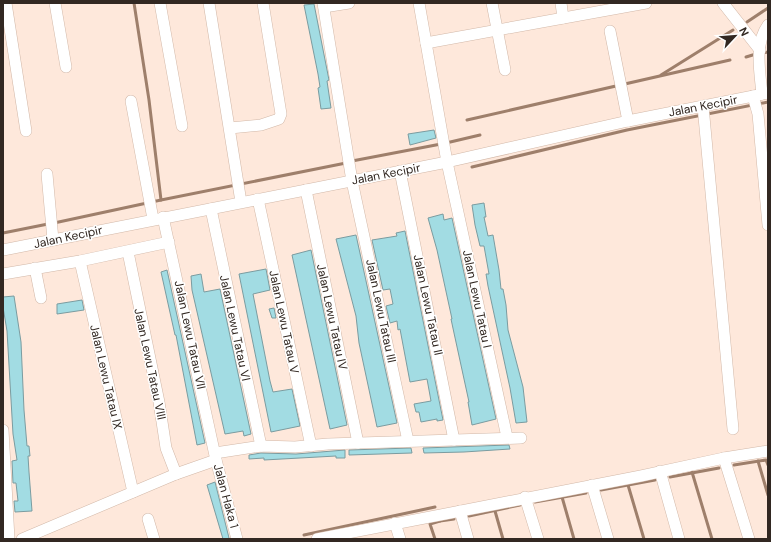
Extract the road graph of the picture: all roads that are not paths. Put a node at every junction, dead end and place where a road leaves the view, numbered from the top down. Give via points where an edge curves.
1 (6, 3) edge
2 (55, 3) edge
3 (160, 3) edge
4 (209, 3) edge
5 (263, 3) edge
6 (349, 3) edge
7 (419, 3) edge
8 (492, 3) edge
9 (561, 3) edge
10 (646, 3) edge
11 (723, 3) edge
12 (324, 5) edge
13 (563, 18) junction
14 (768, 26) edge
15 (497, 30) junction
16 (610, 31) dead end
17 (426, 43) junction
18 (760, 50) junction
19 (66, 67) dead end
20 (505, 70) dead end
21 (760, 97) edge
22 (130, 101) dead end
23 (704, 113) junction
24 (628, 121) junction
25 (182, 126) dead end
26 (230, 128) junction
27 (26, 131) dead end
28 (447, 162) junction
29 (400, 171) junction
30 (47, 174) dead end
31 (352, 181) junction
32 (306, 190) junction
33 (240, 192) junction
34 (258, 199) junction
35 (210, 209) junction
36 (154, 212) junction
37 (768, 225) edge
38 (53, 240) junction
39 (169, 242) junction
40 (3, 250) edge
41 (128, 252) junction
42 (80, 261) junction
43 (35, 268) junction
44 (3, 274) edge
45 (41, 298) dead end
46 (733, 429) dead end
47 (3, 430) edge
48 (507, 437) junction
49 (521, 438) dead end
50 (454, 440) junction
51 (408, 441) junction
52 (358, 443) junction
53 (261, 446) junction
54 (311, 446) junction
55 (768, 451) edge
56 (216, 457) junction
57 (724, 458) junction
58 (660, 471) junction
59 (176, 474) junction
60 (592, 485) junction
61 (133, 492) junction
62 (525, 497) junction
63 (460, 511) junction
64 (148, 519) dead end
65 (395, 523) junction
66 (333, 537) edge
67 (9, 539) edge
68 (22, 539) edge
69 (154, 539) edge
70 (237, 539) edge
71 (317, 539) edge
72 (400, 539) edge
73 (468, 539) edge
74 (538, 539) edge
75 (608, 539) edge
76 (679, 539) edge
77 (749, 539) edge

1 - 27 street
2 - 19 street
3 - 25 street
4 - 26 street
5 - 26 street via 279,119 260,125
6 - 12 street
7 - 17 street, Jalan Lewu Tatau I
8 - 15 street
9 - 13 street
10 - 13 street
11 - 18 street
12 - 31 street, Jalan Lewu Tatau III
13 - 15 street
14 - 18 street via 762,34
15 - 17 street
15 - 20 street
16 - 24 street
17 - 28 street, Jalan Lewu Tatau I
18 - 21 street
21 - 23 street, Jalan Kecipir
21 - 37 street via 758,114
22 - 36 street, Jalan Lewu Tatau VII
23 - 24 street, Jalan Kecipir
23 - 46 street
24 - 28 street, Jalan Kecipir
26 - 33 street
28 - 29 street, Jalan Kecipir
28 - 48 street, Jalan Lewu Tatau I
29 - 31 street, Jalan Kecipir
29 - 50 street, Jalan Lewu Tatau II
30 - 38 street
31 - 32 street, Jalan Kecipir
31 - 51 street, Jalan Lewu Tatau III
32 - 34 street, Jalan Kecipir
32 - 52 street, Jalan Lewu Tatau IV
33 - 34 street, Jalan Kecipir
33 - 35 street, Jalan Kecipir
34 - 54 street, Jalan Lewu Tatau V
35 - 36 street, Jalan Kecipir
35 - 53 street, Jalan Lewu Tatau VI
36 - 38 street, Jalan Kecipir
36 - 39 street, Jalan Lewu Tatau VII
38 - 40 street, Jalan Kecipir
39 - 41 street
39 - 56 street, Jalan Lewu Tatau VII
41 - 42 street
41 - 59 street, Jalan Lewu Tatau VIII via 166,448
42 - 43 street
42 - 61 street, Jalan Lewu Tatau IX
43 - 44 street
43 - 45 street
47 - 67 street
48 - 49 street
48 - 50 street
50 - 51 street
51 - 52 street
52 - 54 street
53 - 54 street
53 - 56 street
55 - 57 street
56 - 59 street
56 - 70 street, Jalan Haka 1
57 - 58 street
57 - 77 street
58 - 60 street
58 - 76 street
59 - 61 street
60 - 62 street
60 - 75 street
61 - 68 street
62 - 63 street
62 - 74 street
63 - 65 street
63 - 73 street
64 - 69 street
65 - 66 street
65 - 72 street
66 - 71 street

